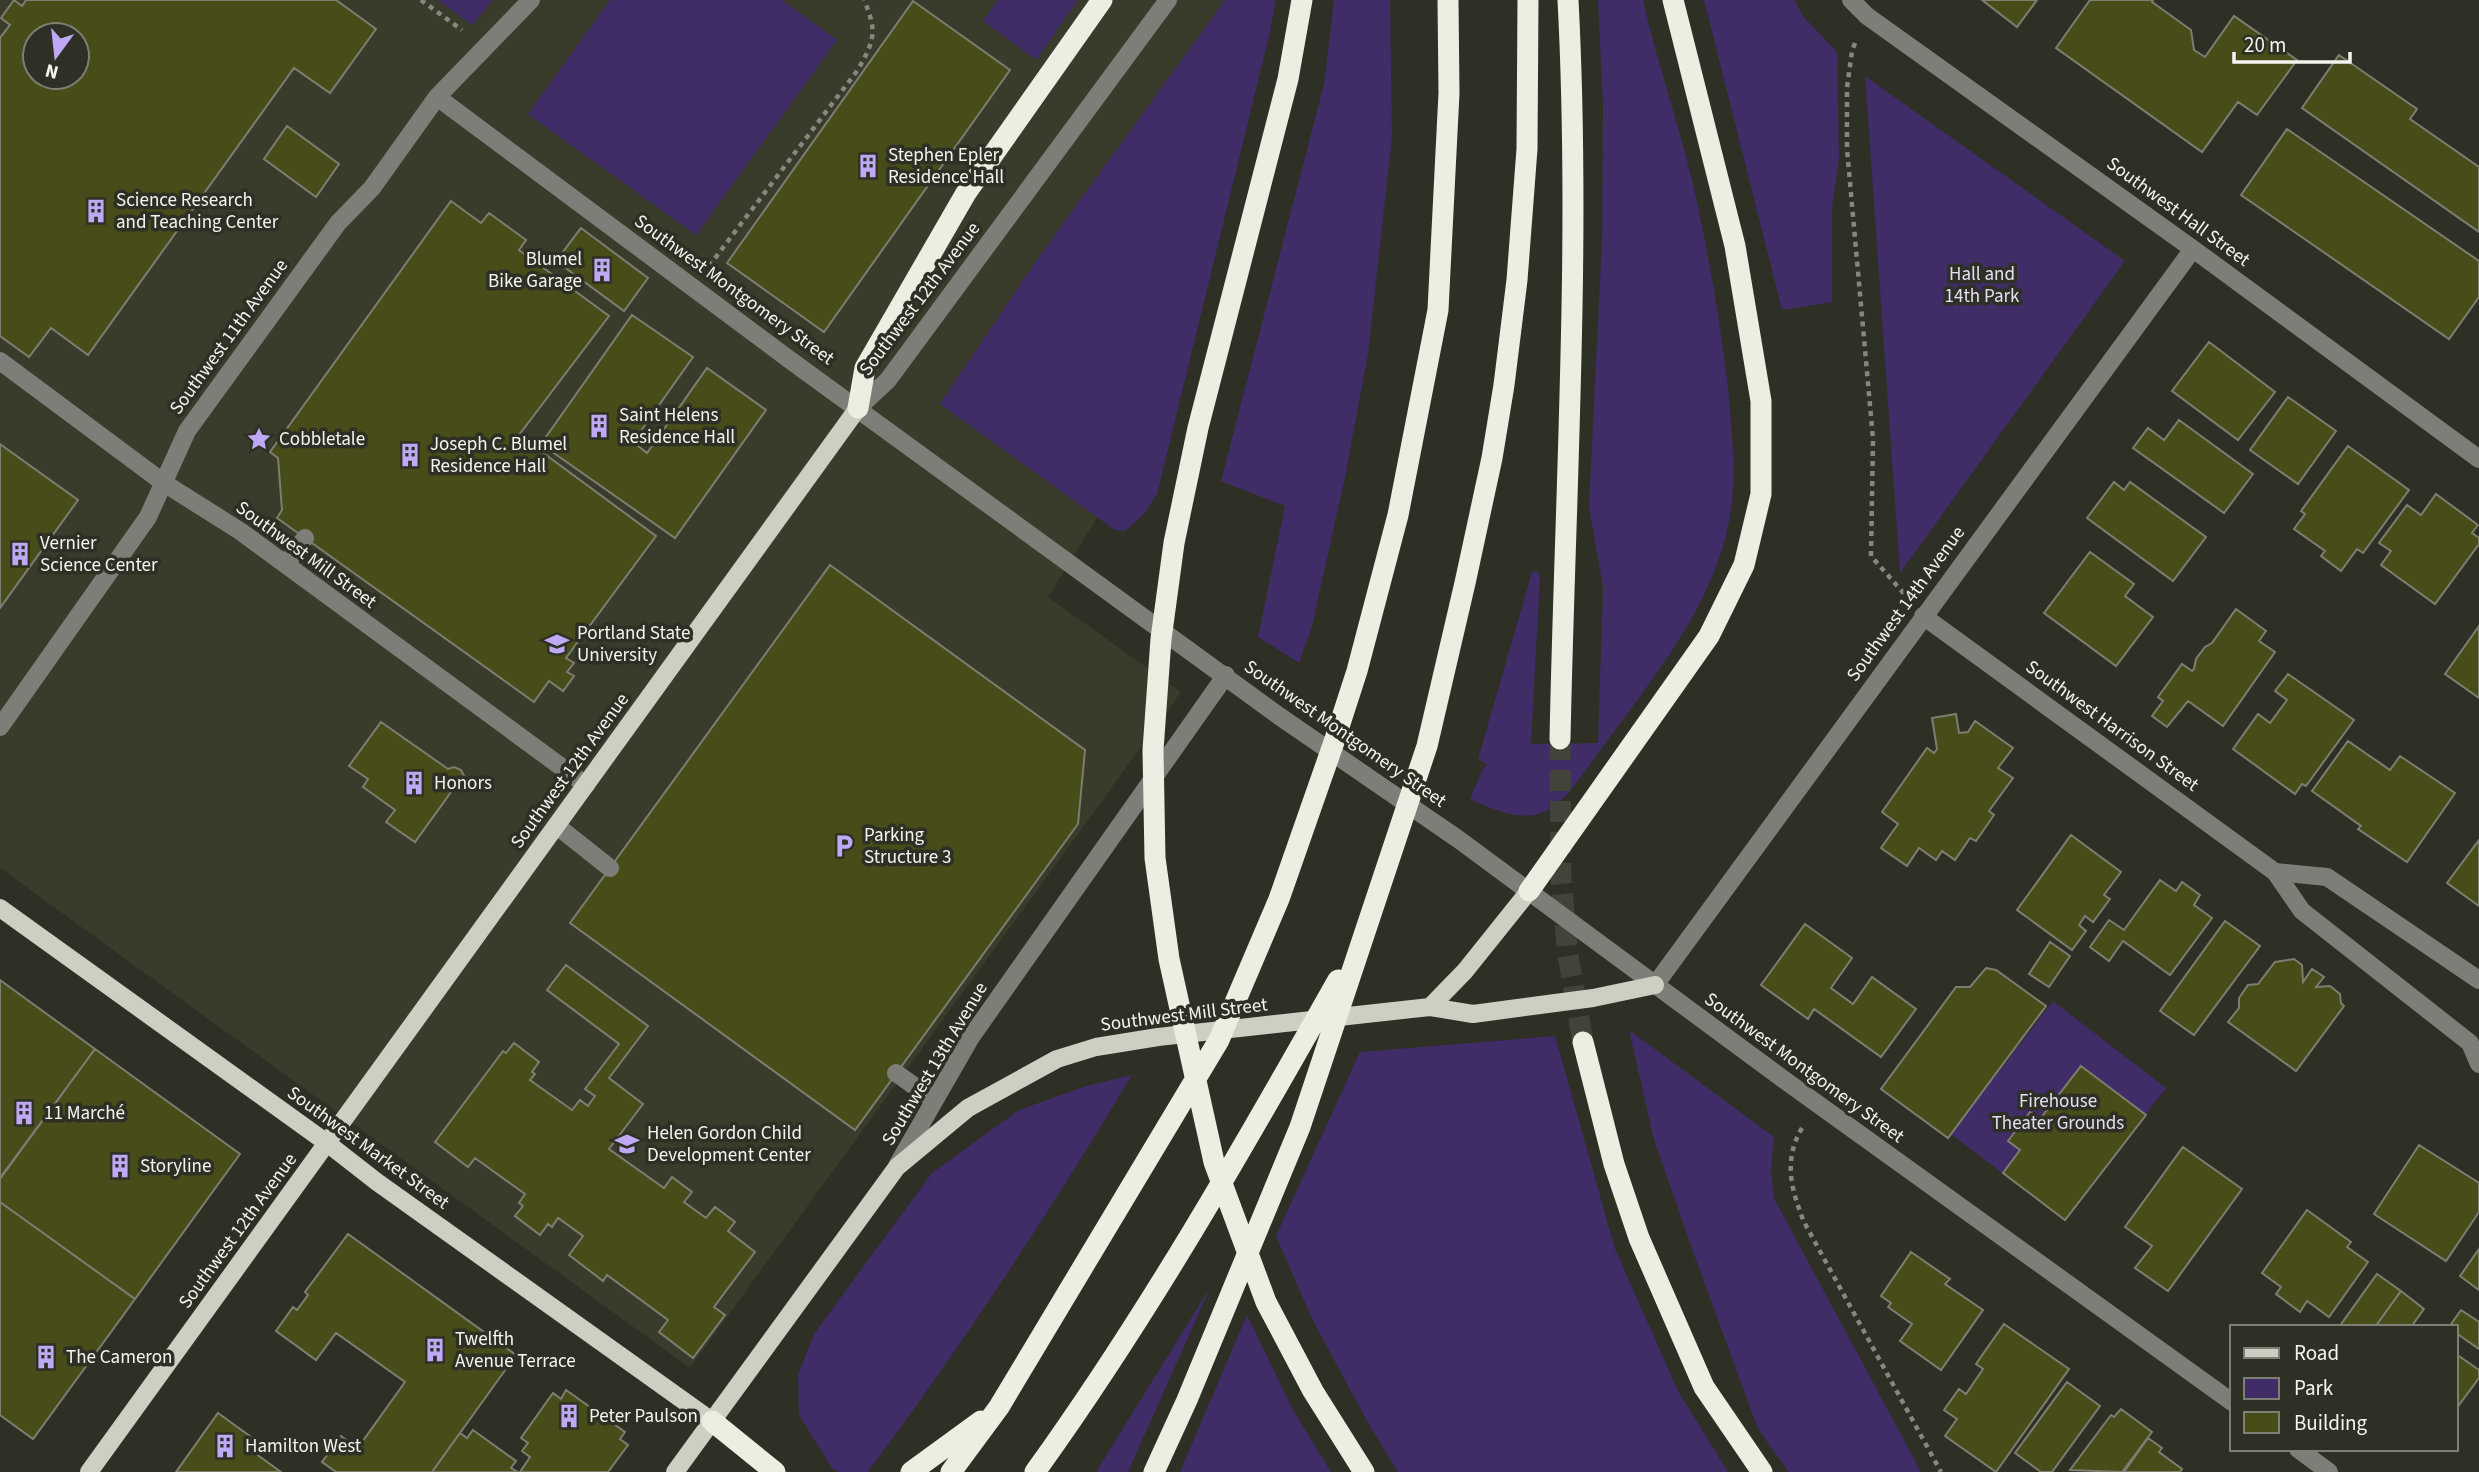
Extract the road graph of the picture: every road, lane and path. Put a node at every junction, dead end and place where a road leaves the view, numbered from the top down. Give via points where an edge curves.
1 (421, 0) edge
2 (531, 0) edge
3 (864, 0) edge
4 (1102, 0) edge
5 (1168, 0) edge
6 (1303, 0) edge
7 (1448, 0) edge
8 (1528, 0) edge
9 (1568, 0) edge
10 (1673, 0) edge
11 (1851, 0) edge
12 (1867, 16) junction
13 (485, 47) junction
14 (437, 97) junction
15 (2193, 249) junction
16 (694, 287) junction
17 (0, 361) edge
18 (858, 408) junction
19 (2479, 459) edge
20 (164, 484) junction
21 (305, 538) dead end
22 (286, 564) junction
23 (1923, 615) junction
24 (1226, 675) junction
25 (0, 727) edge
26 (1560, 739) tunnel mouth
27 (586, 785) junction
28 (557, 826) junction
29 (610, 868) dead end
30 (2275, 872) junction
31 (1529, 891) junction
32 (0, 908) edge
33 (1360, 942) junction
34 (2479, 981) edge
35 (1655, 985) junction
36 (1430, 1007) junction
37 (1583, 1042) tunnel mouth
38 (2479, 1064) edge
39 (896, 1073) dead end
40 (934, 1100) junction
41 (1816, 1103) junction
42 (327, 1143) junction
43 (897, 1167) junction
44 (2230, 1401) edge
45 (999, 1408) junction
46 (712, 1421) junction
47 (2301, 1451) edge
48 (89, 1472) edge
49 (676, 1472) edge
50 (775, 1472) edge
51 (911, 1472) edge
52 (951, 1472) edge
53 (1035, 1472) edge
54 (1154, 1472) edge
55 (1364, 1472) edge
56 (1762, 1472) edge
57 (1941, 1472) edge
58 (2329, 1472) edge

1 - 13 path
2 - 13 street, Southwest 11th Avenue
3 - 16 path via 873,27 872,46
4 - 18 highway via 965,193 865,368
5 - 18 street, Southwest 12th Avenue via 888,380
6 - 55 highway via 1288,79 1198,428 1174,543 1161,639 1153,763 1155,858 1167,947 1214,1162 1266,1302 1313,1391
7 - 45 highway via 1449,93 1438,310 1398,515 1350,694 1279,899 1219,1040
8 - 33 highway via 1527,149 1517,280 1492,457 1427,746
9 - 26 highway via 1573,274
10 - 31 highway via 1735,246 1761,401 1761,494 1744,565 1709,636
11 - 12 street, Southwest Hall Street
12 - 15 street, Southwest Hall Street
12 - 23 path via 1852,51 1847,149 1873,439 1871,556
13 - 14 street, Southwest 11th Avenue
14 - 16 street, Southwest Montgomery Street
14 - 20 street, Southwest 11th Avenue via 372,188 338,223 187,431
15 - 19 street, Southwest Hall Street
15 - 23 street, Southwest 14th Avenue
16 - 18 street, Southwest Montgomery Street
17 - 20 street, Southwest Mill Street
18 - 24 street, Southwest Montgomery Street
18 - 27 main road, Southwest 12th Avenue
20 - 22 street, Southwest Mill Street
20 - 25 street, Southwest 11th Avenue via 148,517
21 - 22 street
22 - 27 street, Southwest Mill Street
23 - 30 street, Southwest Harrison Street
23 - 35 street, Southwest 14th Avenue
24 - 31 street, Southwest Montgomery Street
24 - 40 street, Southwest 13th Avenue via 971,1037
27 - 28 main road, Southwest 12th Avenue
28 - 29 street
28 - 42 main road, Southwest 12th Avenue
30 - 34 street via 2327,877
30 - 38 street, Southwest Harrison Street via 2302,911 2470,1043
31 - 35 street, Southwest Montgomery Street
31 - 36 main road
32 - 42 main road, Southwest Market Street
33 - 53 highway via 1157,1292
33 - 54 highway via 1300,1127
35 - 36 main road, Southwest Mill Street via 1473,1014
35 - 41 street, Southwest Montgomery Street
36 - 43 main road, Southwest Mill Street via 1096,1047 1057,1059 968,1108
37 - 56 highway via 1639,1238 1704,1387
39 - 40 street
40 - 43 street, Southwest 13th Avenue
41 - 44 street, Southwest Montgomery Street
41 - 57 path via 1793,1143 1790,1160 1797,1205
42 - 46 main road, Southwest Market Street
42 - 48 main road, Southwest 12th Avenue
43 - 46 main road, Southwest 13th Avenue
45 - 51 highway
45 - 52 highway
46 - 49 main road, Southwest 13th Avenue
46 - 50 highway
47 - 58 street

